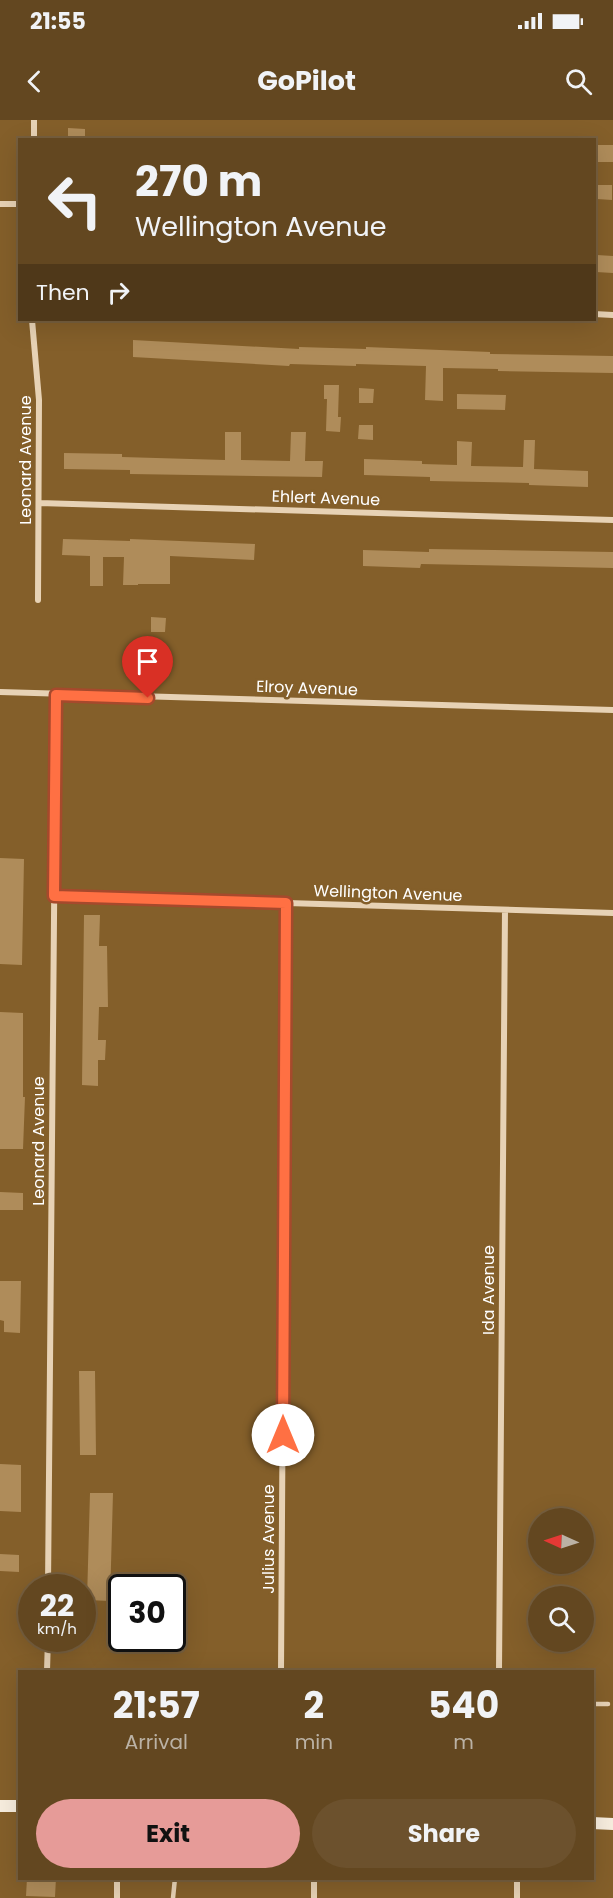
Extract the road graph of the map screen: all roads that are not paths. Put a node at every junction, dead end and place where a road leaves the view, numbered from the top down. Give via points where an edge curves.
1 (34, 120) edge
2 (34, 138) edge
3 (0, 204) edge
4 (18, 204) edge
5 (596, 314) edge
6 (613, 315) edge
7 (32, 321) edge
8 (39, 503) junction
9 (613, 520) edge
10 (38, 600) dead end
11 (0, 692) edge
12 (56, 695) junction
13 (613, 710) edge
14 (54, 896) junction
15 (286, 903) junction
16 (505, 910) junction
17 (613, 913) edge
18 (48, 1574) edge
19 (48, 1652) edge
20 (47, 1670) edge
21 (281, 1670) edge
22 (499, 1670) edge
23 (594, 1704) edge
24 (608, 1704) dead end
25 (0, 1806) edge
26 (18, 1806) edge
27 (594, 1823) edge
28 (613, 1824) edge
29 (117, 1880) edge
30 (175, 1880) edge
31 (314, 1880) edge
32 (517, 1880) edge
33 (117, 1898) edge
34 (175, 1898) edge
35 (314, 1898) edge
36 (517, 1898) edge

1 - 2 street
3 - 4 street
5 - 6 street
7 - 8 street, Leonard Avenue via 39,400
8 - 9 street, Ehlert Avenue
8 - 10 street, Leonard Avenue
11 - 12 street, Elroy Avenue
12 - 13 street, Elroy Avenue
12 - 14 street, Leonard Avenue
14 - 15 street, Wellington Avenue
14 - 18 street, Leonard Avenue
15 - 16 street, Wellington Avenue
15 - 21 street, Julius Avenue
16 - 17 street, Wellington Avenue
16 - 22 street, Ida Avenue
19 - 20 street
23 - 24 lane
25 - 26 main road
27 - 28 main road
29 - 33 street
30 - 34 lane
31 - 35 street
32 - 36 street

